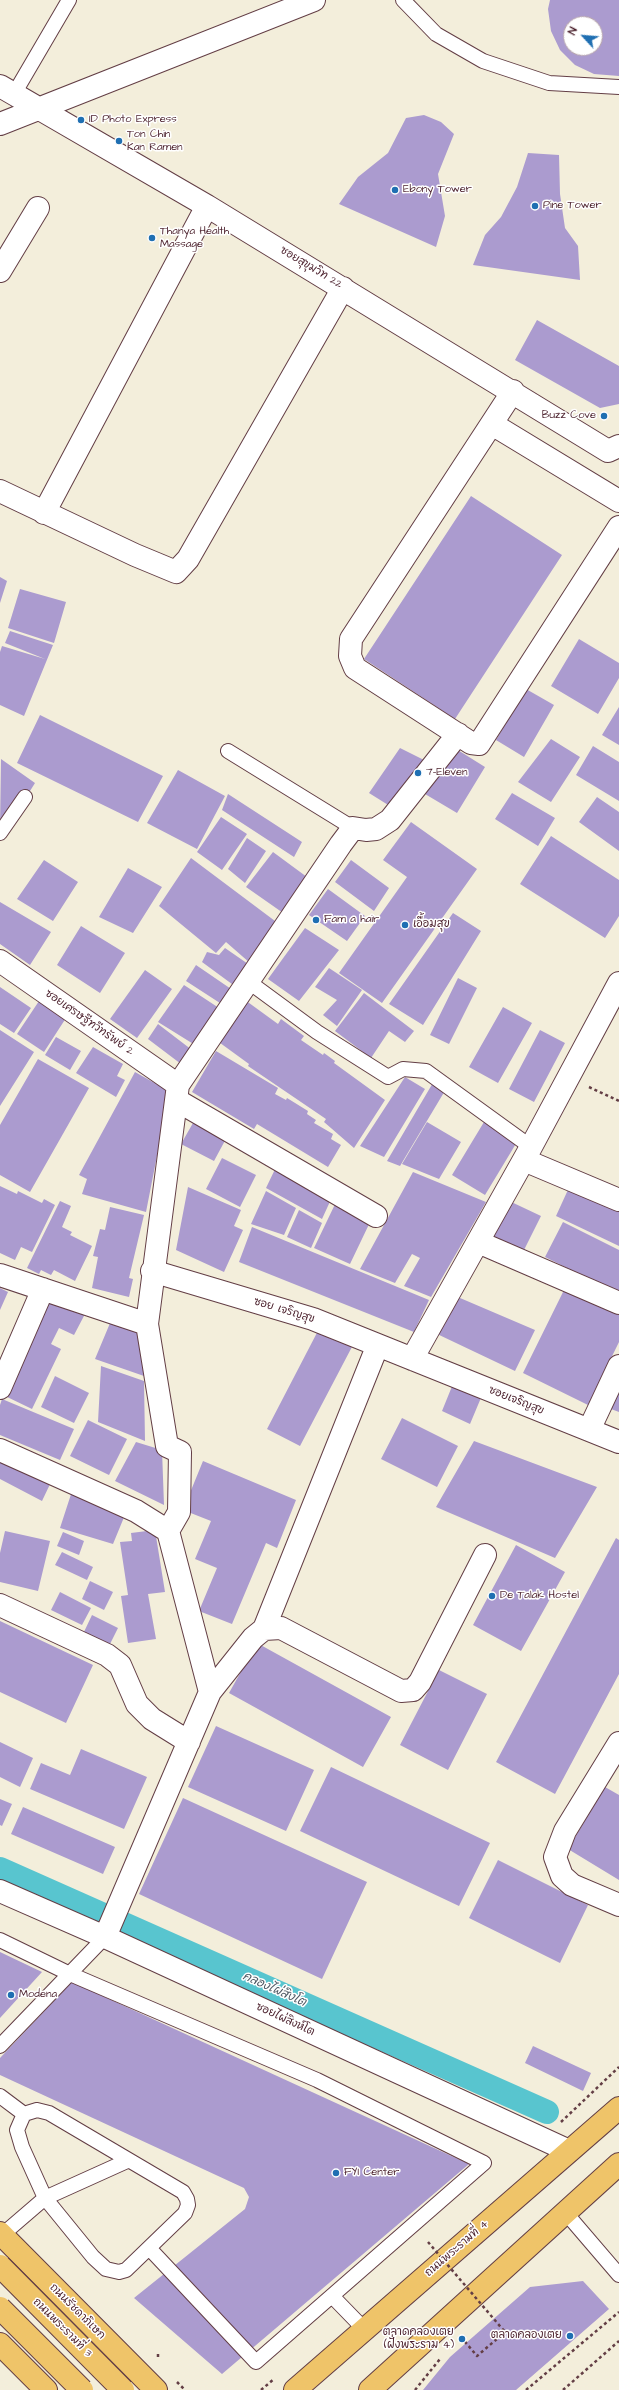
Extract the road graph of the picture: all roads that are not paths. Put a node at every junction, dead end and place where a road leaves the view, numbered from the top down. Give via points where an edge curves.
1 (69, 0) edge
2 (314, 0) edge
3 (402, 0) edge
4 (619, 87) edge
5 (7, 90) edge
6 (38, 109) junction
7 (0, 124) edge
8 (207, 206) junction
9 (38, 208) dead end
10 (0, 271) edge
11 (343, 288) junction
12 (514, 391) junction
13 (492, 424) junction
14 (615, 455) edge
15 (0, 491) edge
16 (619, 501) edge
17 (44, 513) junction
18 (619, 528) edge
19 (458, 734) junction
20 (228, 751) dead end
21 (25, 797) dead end
22 (353, 828) junction
23 (0, 833) edge
24 (0, 961) edge
25 (249, 982) junction
26 (619, 984) edge
27 (178, 1093) junction
28 (528, 1153) junction
29 (619, 1200) edge
30 (376, 1216) dead end
31 (478, 1242) junction
32 (152, 1271) junction
33 (0, 1275) edge
34 (43, 1289) junction
35 (619, 1303) edge
36 (147, 1324) junction
37 (377, 1347) junction
38 (412, 1359) junction
39 (619, 1366) edge
40 (0, 1388) edge
41 (589, 1430) junction
42 (619, 1442) edge
43 (0, 1450) edge
44 (168, 1531) junction
45 (485, 1556) dead end
46 (0, 1605) edge
47 (264, 1629) junction
48 (210, 1692) junction
49 (189, 1742) junction
50 (619, 1743) edge
51 (0, 1891) edge
52 (619, 1905) edge
53 (107, 1931) junction
54 (0, 1940) edge
55 (70, 1974) junction
56 (0, 2046) edge
57 (0, 2096) edge
58 (619, 2108) edge
59 (24, 2114) junction
60 (569, 2151) junction
61 (127, 2161) junction
62 (619, 2164) edge
63 (45, 2198) junction
64 (565, 2212) junction
65 (1, 2234) edge
66 (149, 2248) junction
67 (0, 2266) edge
68 (619, 2275) edge
69 (332, 2296) junction
70 (0, 2308) edge
71 (365, 2330) junction
72 (0, 2344) edge
73 (46, 2390) edge
74 (82, 2390) edge
75 (123, 2390) edge
76 (156, 2390) edge
77 (295, 2390) edge
78 (370, 2390) edge

1 - 5 lane
2 - 6 street
3 - 4 lane via 436,34 483,61 549,83
5 - 6 street, ซอยสุขุมวิท 22
6 - 7 street
6 - 8 street, ซอยสุขุมวิท 22
8 - 11 street, ซอยสุขุมวิท 22
8 - 17 street
9 - 10 street
11 - 12 street, ซอยสุขุมวิท 22
11 - 17 street via 188,559 176,572
12 - 13 street
12 - 14 street, ซอยสุขุมวิท 22
13 - 16 street
13 - 19 street via 351,639 350,656 355,668
15 - 17 street
18 - 19 street via 479,744 471,743
19 - 22 street via 390,820 376,829
20 - 22 lane
21 - 23 lane
22 - 25 street
24 - 27 street, ซอยเศรษฐีทวีทรัพย์ 2
25 - 27 street
25 - 28 lane via 317,1032 388,1077 403,1069 426,1070
26 - 28 street
27 - 30 street, ซอยเศรษฐีทวีทรัพย์ 2
27 - 32 street
28 - 29 street
28 - 31 street
31 - 35 street
31 - 38 street
32 - 36 street
32 - 37 street, ซอย เจริญสุข via 313,1319
33 - 34 street
34 - 36 street
34 - 40 street
36 - 44 street via 166,1446 180,1452 179,1512
37 - 38 street, ซอย เจริญสุข
37 - 47 street
38 - 41 street, ซอยเจริญสุข
39 - 41 street
41 - 42 street, ซอยเจริญสุข
43 - 44 street via 136,1511
44 - 48 street
45 - 47 street via 420,1682 413,1690 401,1692 281,1628
46 - 49 street via 108,1655 120,1665 137,1704 152,1719
47 - 48 street via 253,1638
48 - 49 street
49 - 53 street
50 - 52 street via 564,1831 555,1857 562,1876 572,1885
51 - 53 street, ซอยไผ่สิงห์โต
53 - 55 lane
53 - 60 street, ซอยไผ่สิงห์โต
54 - 55 lane
55 - 56 lane
55 - 69 lane via 317,2080 484,2163
57 - 59 lane
58 - 60 main road, ถนนพระรามที่ 4
59 - 61 lane via 37,2110 49,2113
59 - 63 lane via 17,2130
60 - 71 main road, ถนนพระรามที่ 4
61 - 63 lane
61 - 66 lane via 182,2192 187,2199 185,2213
62 - 64 main road
63 - 65 lane
63 - 66 lane via 106,2269 119,2272 126,2270
64 - 68 lane
64 - 78 main road
65 - 76 main road, ถนนรัชดาภิเษก
66 - 69 lane via 256,2362
67 - 75 main road, ถนนพระรามที่ 3, bridge
69 - 71 lane
70 - 74 main road, bridge
71 - 77 main road, ถนนพระรามที่ 4
72 - 73 main road

